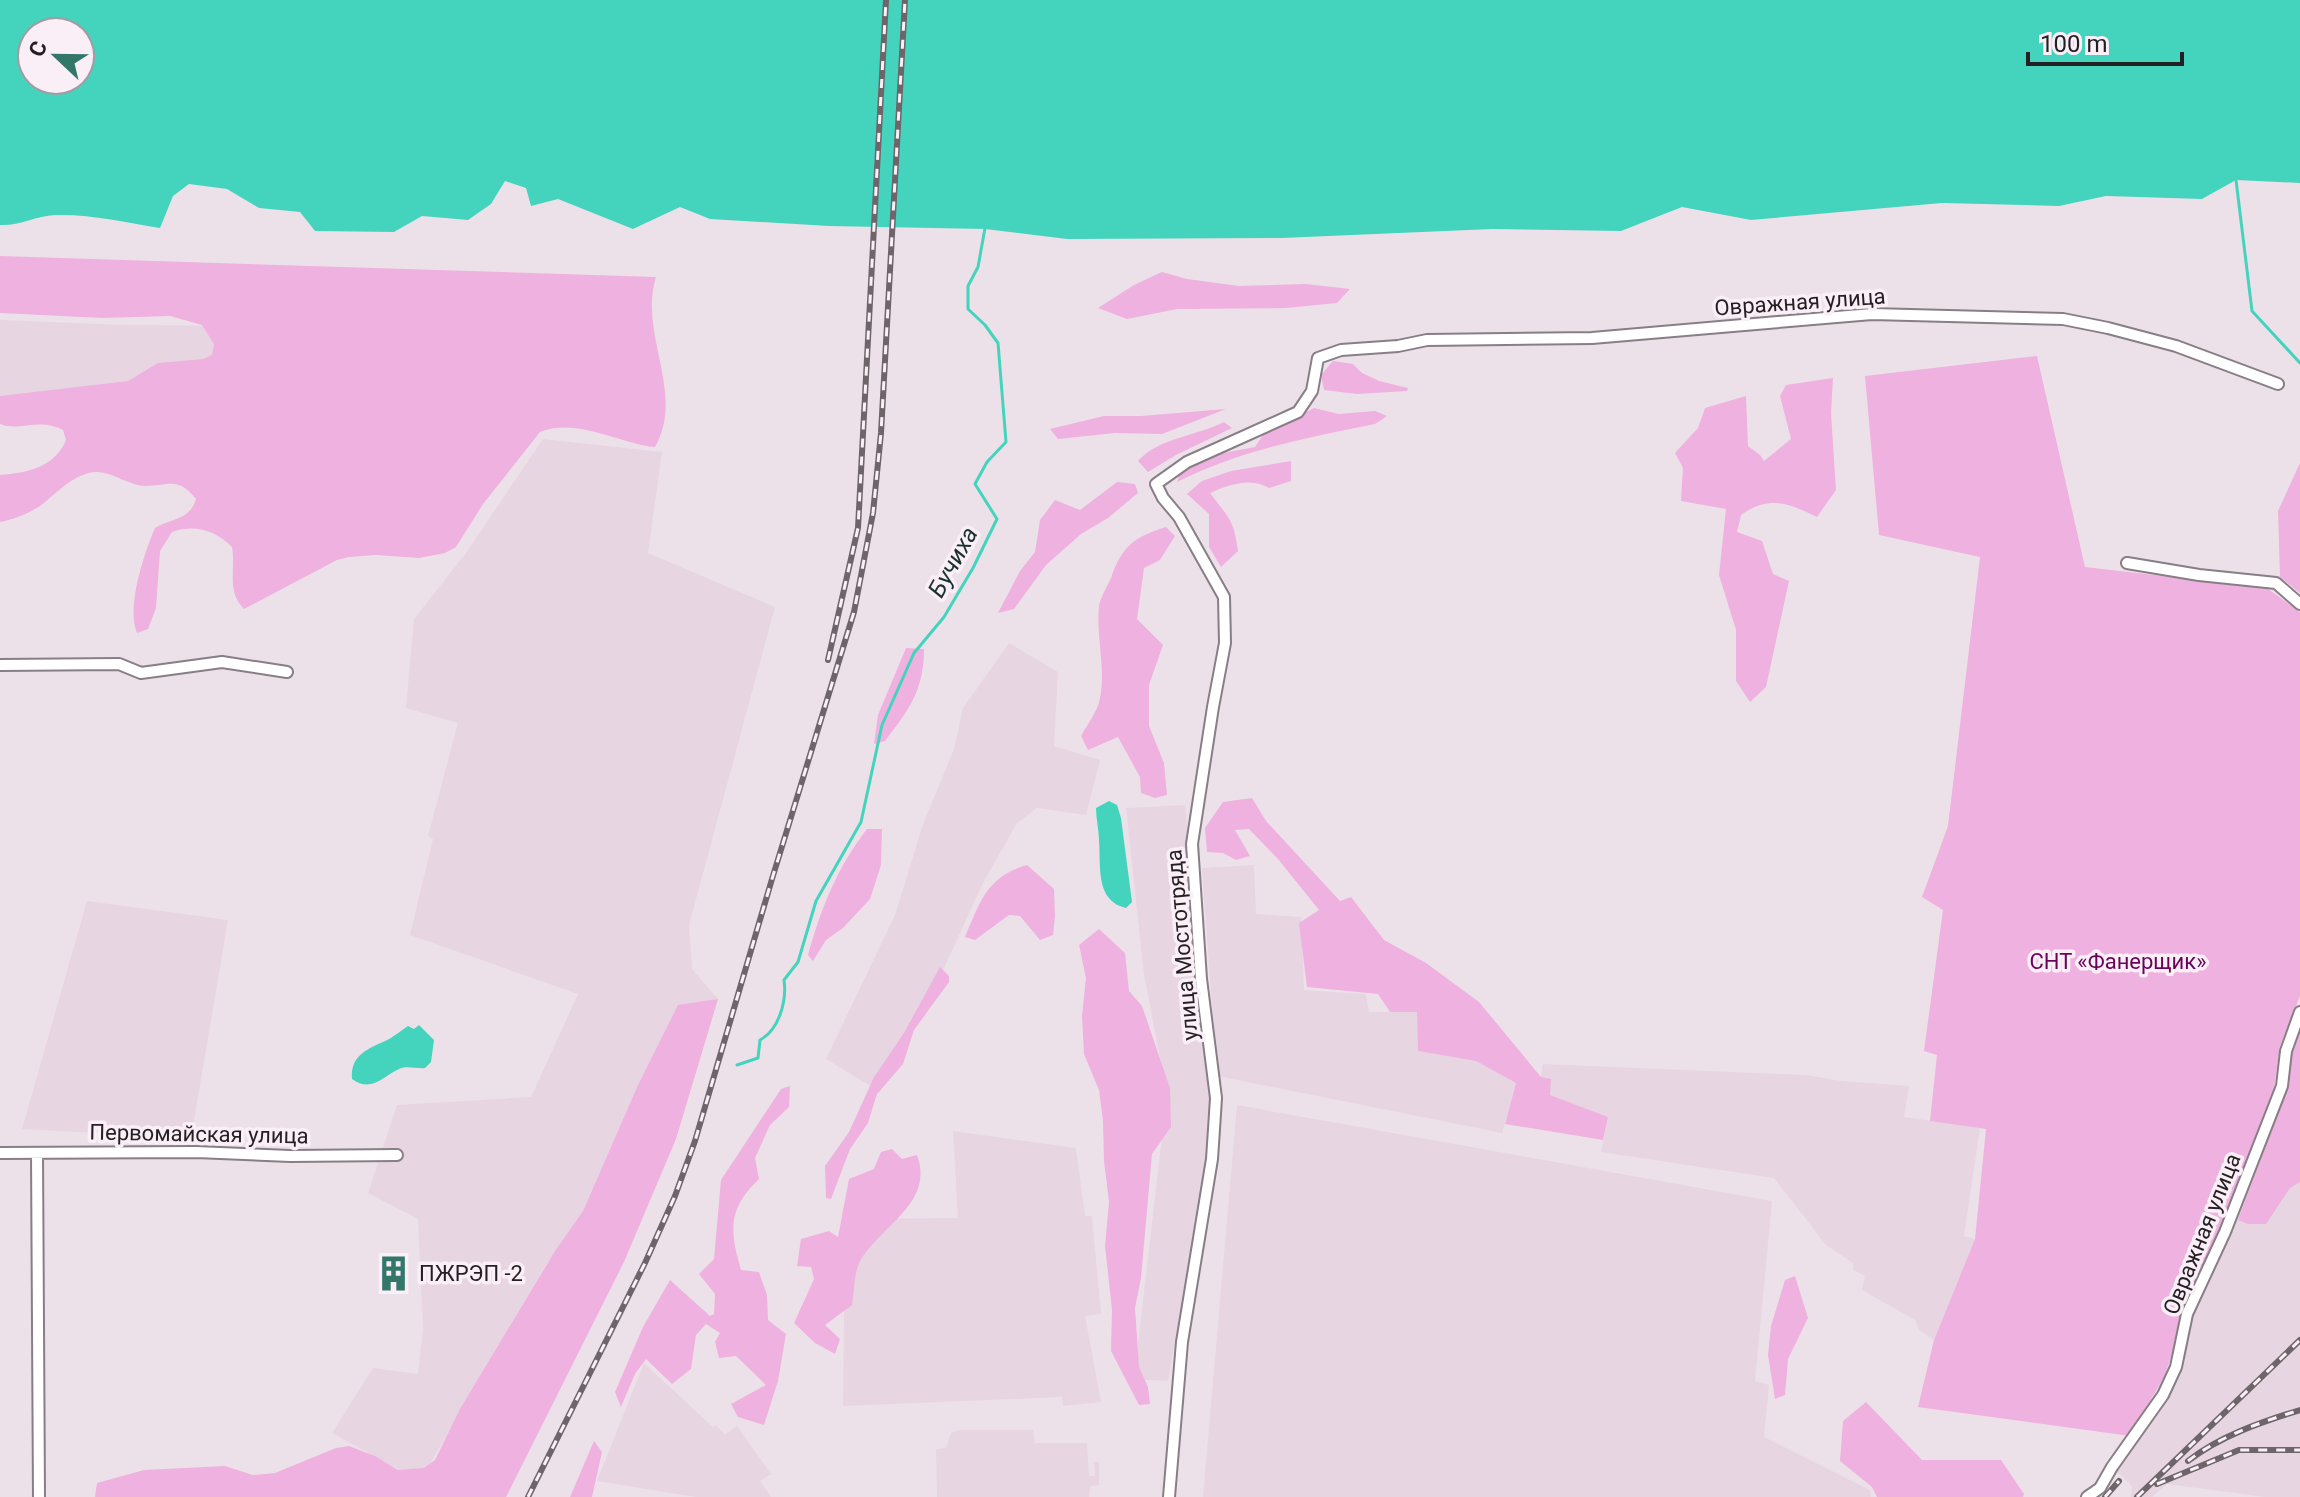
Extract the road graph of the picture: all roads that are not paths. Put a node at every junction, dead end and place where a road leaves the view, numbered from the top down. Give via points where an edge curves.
1 (1318, 358) joint
2 (2278, 384) dead end
3 (2127, 563) dead end
4 (2300, 604) edge
5 (0, 665) edge
6 (287, 672) dead end
7 (2300, 1012) edge
8 (0, 1153) edge
9 (37, 1153) junction
10 (397, 1155) dead end
11 (39, 1497) edge
12 (1169, 1497) edge
13 (2087, 1497) edge

1 - 2 street, Овражная улица via 1341,350 1427,340 1592,338 1872,314 2063,319 2176,346
1 - 12 street, улица Мостотряда via 1312,391 1298,412 1187,462 1156,484 1224,597 1225,643 1192,844 1216,1098 1214,1129 1182,1342
3 - 4 street via 2276,583
5 - 6 street via 119,664 141,673 222,662
7 - 13 street, Овражная улица via 2286,1051 2282,1086 2187,1314 2176,1367 2100,1488
8 - 9 street, Первомайская улица
9 - 10 street, Первомайская улица
9 - 11 street

